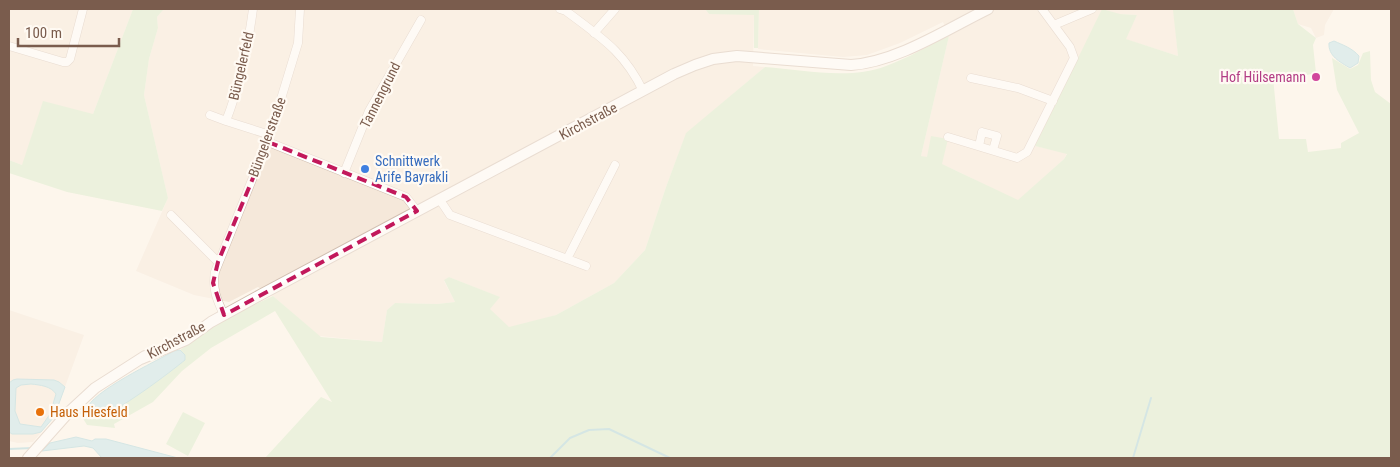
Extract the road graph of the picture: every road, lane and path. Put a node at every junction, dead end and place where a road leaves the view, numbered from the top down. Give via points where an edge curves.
1 (83, 9) edge
2 (252, 9) edge
3 (300, 9) edge
4 (560, 9) edge
5 (615, 9) edge
6 (988, 9) edge
7 (1042, 9) edge
8 (1092, 9) edge
9 (422, 20) dead end
10 (1054, 25) junction
11 (594, 33) junction
12 (9, 46) edge
13 (971, 78) dead end
14 (643, 91) junction
15 (1053, 101) junction
16 (210, 115) dead end
17 (226, 121) junction
18 (948, 137) dead end
19 (269, 139) junction
20 (979, 146) junction
21 (993, 150) junction
22 (614, 164) dead end
23 (344, 173) junction
24 (440, 200) junction
25 (417, 211) junction
26 (171, 216) dead end
27 (568, 259) junction
28 (218, 262) junction
29 (586, 266) dead end
30 (224, 315) junction
31 (30, 456) edge

1 - 12 street via 67,62
2 - 17 street, Büngelerfeld via 234,100
3 - 19 street, Büngelerstraße via 298,43
4 - 11 street
5 - 11 street
6 - 14 street, Kirchstraße via 903,52 873,62 851,65 737,56 695,64
7 - 10 street
8 - 10 street
9 - 23 street, Tannengrund via 368,111
10 - 15 street via 1074,58
11 - 14 street via 614,48 634,72
13 - 15 street via 1018,88
14 - 24 street, Kirchstraße
15 - 21 street via 1027,152 1017,158
16 - 17 street
17 - 19 street
18 - 20 street
19 - 23 street
19 - 28 street, Büngelerstraße
20 - 21 street
20 - 21 street via 982,132 997,136
22 - 27 street
23 - 25 street via 406,197
24 - 25 street, Kirchstraße
24 - 27 street via 450,215
25 - 30 street, Kirchstraße
26 - 28 street
27 - 29 street
28 - 30 street, Büngelerstraße via 213,283
30 - 31 street, Kirchstraße via 186,340 141,359 95,388 68,412

